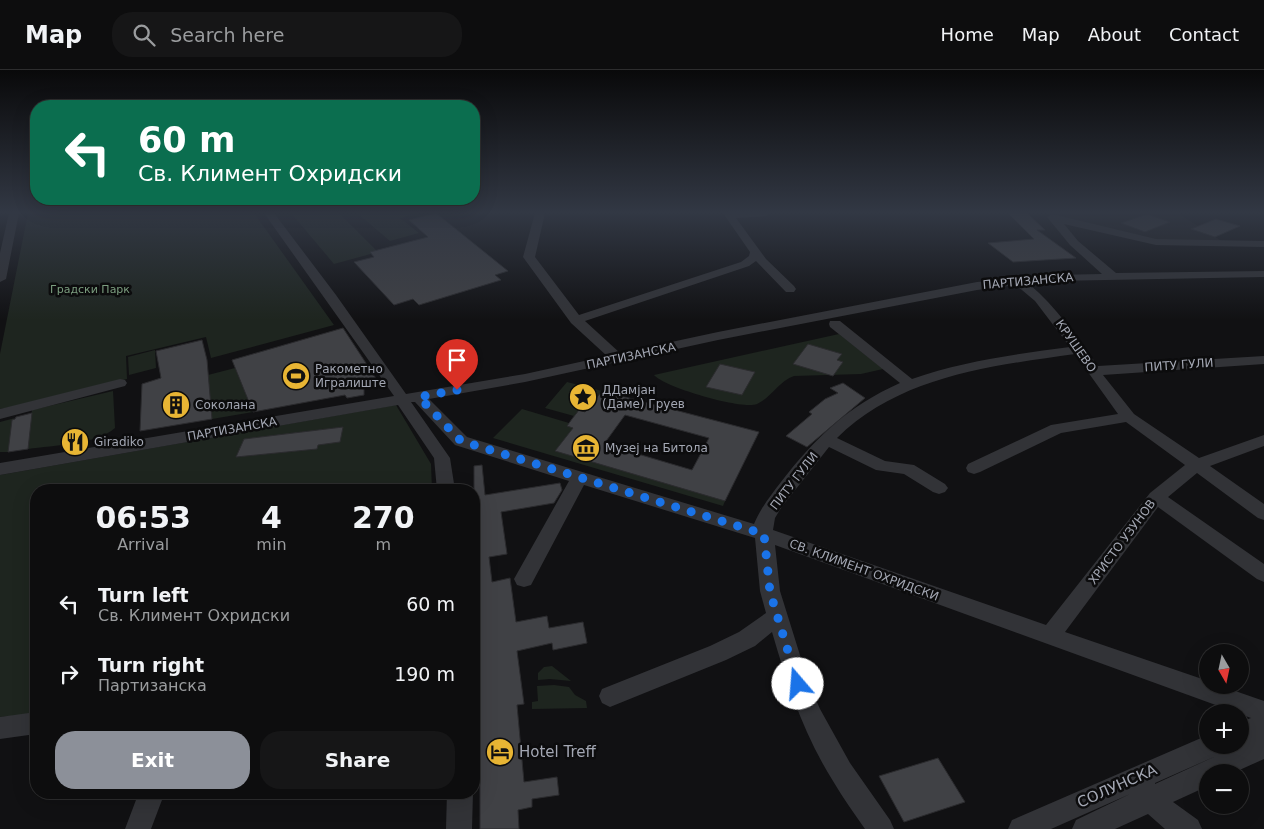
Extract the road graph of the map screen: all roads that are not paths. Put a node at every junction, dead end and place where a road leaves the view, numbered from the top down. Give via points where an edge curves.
1 (7, 248) edge
2 (295, 248) edge
3 (531, 248) edge
4 (753, 248) edge
5 (1080, 248) edge
6 (755, 252) junction
7 (1264, 274) edge
8 (1112, 276) junction
9 (0, 279) edge
10 (1018, 281) junction
11 (790, 290) dead end
12 (576, 320) junction
13 (835, 324) dead end
14 (1078, 350) junction
15 (618, 359) junction
16 (1264, 360) edge
17 (1093, 371) junction
18 (120, 383) dead end
19 (911, 385) junction
20 (407, 398) junction
21 (0, 414) edge
22 (1129, 417) junction
23 (828, 440) junction
24 (1264, 440) edge
25 (83, 455) junction
26 (0, 460) edge
27 (1195, 466) junction
28 (974, 468) dead end
29 (0, 470) edge
30 (579, 478) junction
31 (445, 484) edge
32 (939, 488) dead end
33 (1156, 497) junction
34 (1264, 513) edge
35 (764, 534) junction
36 (1264, 574) edge
37 (524, 579) dead end
38 (777, 616) junction
39 (1049, 637) junction
40 (610, 696) dead end
41 (1264, 712) edge
42 (30, 724) edge
43 (1264, 724) edge
44 (0, 728) edge
45 (1249, 730) edge
46 (1264, 746) edge
47 (1199, 751) edge
48 (1227, 764) edge
49 (1199, 777) edge
50 (1133, 779) junction
51 (149, 799) edge
52 (460, 799) edge
53 (1152, 800) junction
54 (138, 829) edge
55 (459, 829) edge
56 (881, 829) edge
57 (1021, 829) edge
58 (1085, 829) edge
59 (1189, 829) edge

1 - 9 street
2 - 20 street
3 - 12 street via 529,256
4 - 6 street
5 - 8 street
6 - 11 street
6 - 12 street via 745,264
7 - 8 street, ПАРТИЗАНСКА
8 - 10 street, ПАРТИЗАНСКА
10 - 14 street, КРУШЕВО via 1046,305
10 - 15 street, ПАРТИЗАНСКА via 928,294
12 - 15 street
13 - 19 street
14 - 17 street, КРУШЕВО
14 - 19 street, ПИТУ ГУЛИ via 985,364
15 - 20 street, ПАРТИЗАНСКА
16 - 17 street, ПИТУ ГУЛИ
17 - 22 street, КРУШЕВО
18 - 21 street
19 - 23 street, ПИТУ ГУЛИ via 853,415
20 - 25 street, ПАРТИЗАНСКА
20 - 30 street, СВ. КЛИМЕНТ ОХРИДСКИ via 461,441
20 - 31 street via 442,458
22 - 27 street, КРУШЕВО
22 - 28 street via 1057,429
23 - 32 street via 882,466 908,469
23 - 35 street, ПИТУ ГУЛИ via 778,499 764,521
24 - 27 street, ХРИСТО УЗУНОВ
25 - 26 street
25 - 29 street, ПАРТИЗАНСКА
27 - 33 street, ХРИСТО УЗУНОВ
27 - 34 street, КРУШЕВО
30 - 35 street, СВ. КЛИМЕНТ ОХРИДСКИ
30 - 37 street
33 - 36 street
33 - 39 street, ХРИСТО УЗУНОВ
35 - 38 street, ПИТУ ГУЛИ via 770,592
35 - 39 street, СВ. КЛИМЕНТ ОХРИДСКИ
38 - 40 street via 726,650
38 - 56 street, ПИТУ ГУЛИ via 812,717 841,772
39 - 41 street, СВ. КЛИМЕНТ ОХРИДСКИ
42 - 44 street
43 - 45 street
46 - 48 street
47 - 50 street, СОЛУНСКА
49 - 53 street
50 - 53 street
50 - 57 street, СОЛУНСКА
51 - 54 street
52 - 55 street
53 - 58 street
53 - 59 street via 1168,816

